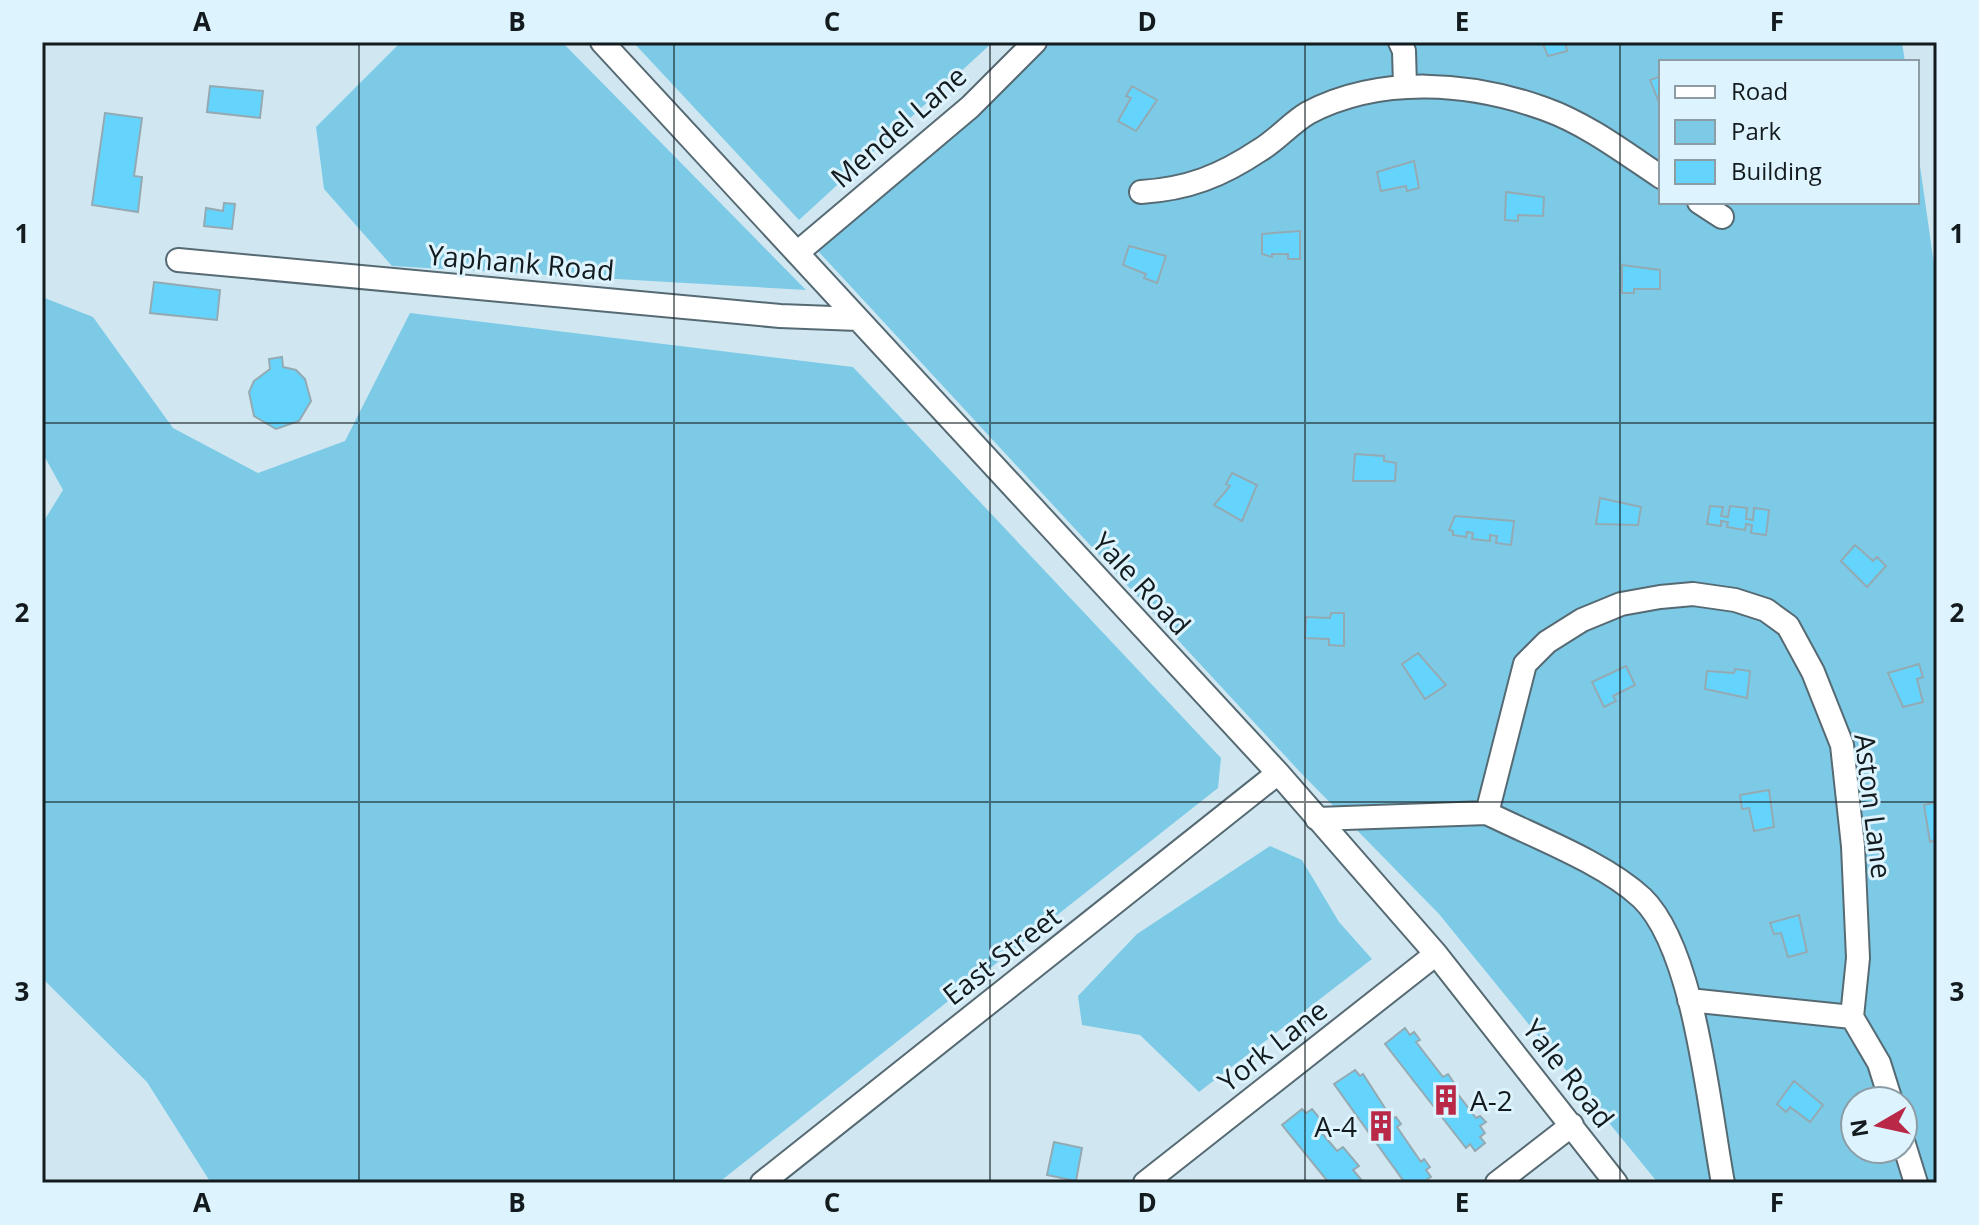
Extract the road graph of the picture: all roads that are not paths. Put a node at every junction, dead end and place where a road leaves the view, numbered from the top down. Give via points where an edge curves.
1 (602, 42) edge
2 (1035, 42) edge
3 (1400, 42) edge
4 (1405, 86) junction
5 (1659, 176) edge
6 (1141, 192) dead end
7 (1702, 204) edge
8 (1722, 217) dead end
9 (797, 253) junction
10 (178, 260) dead end
11 (858, 319) junction
12 (1278, 773) junction
13 (1487, 813) junction
14 (1317, 819) junction
15 (1436, 954) junction
16 (1689, 1000) junction
17 (1852, 1017) junction
18 (1886, 1085) edge
19 (1572, 1125) junction
20 (762, 1183) edge
21 (1145, 1183) edge
22 (1497, 1183) edge
23 (1616, 1183) edge
24 (1723, 1183) edge

1 - 9 street, Yale Road
2 - 9 street, Mendel Lane via 970,107
3 - 4 street
4 - 5 street via 1486,95 1546,110 1604,139
4 - 6 street via 1378,89 1308,113 1261,150 1212,177 1179,190
7 - 8 street
9 - 11 street, Yale Road
10 - 11 street, Yaphank Road
11 - 12 street, Yale Road
12 - 14 street, Yale Road
12 - 20 street, East Street
13 - 14 street
13 - 16 street via 1619,880 1644,900 1671,941
13 - 17 street, Aston Lane via 1525,664 1547,642 1621,604 1660,597 1693,594 1766,610 1788,626 1842,745 1858,958
14 - 15 street, Yale Road
15 - 19 street, Yale Road
15 - 21 street, York Lane
16 - 17 street
16 - 24 street
17 - 18 street
19 - 22 street
19 - 23 street, Yale Road

